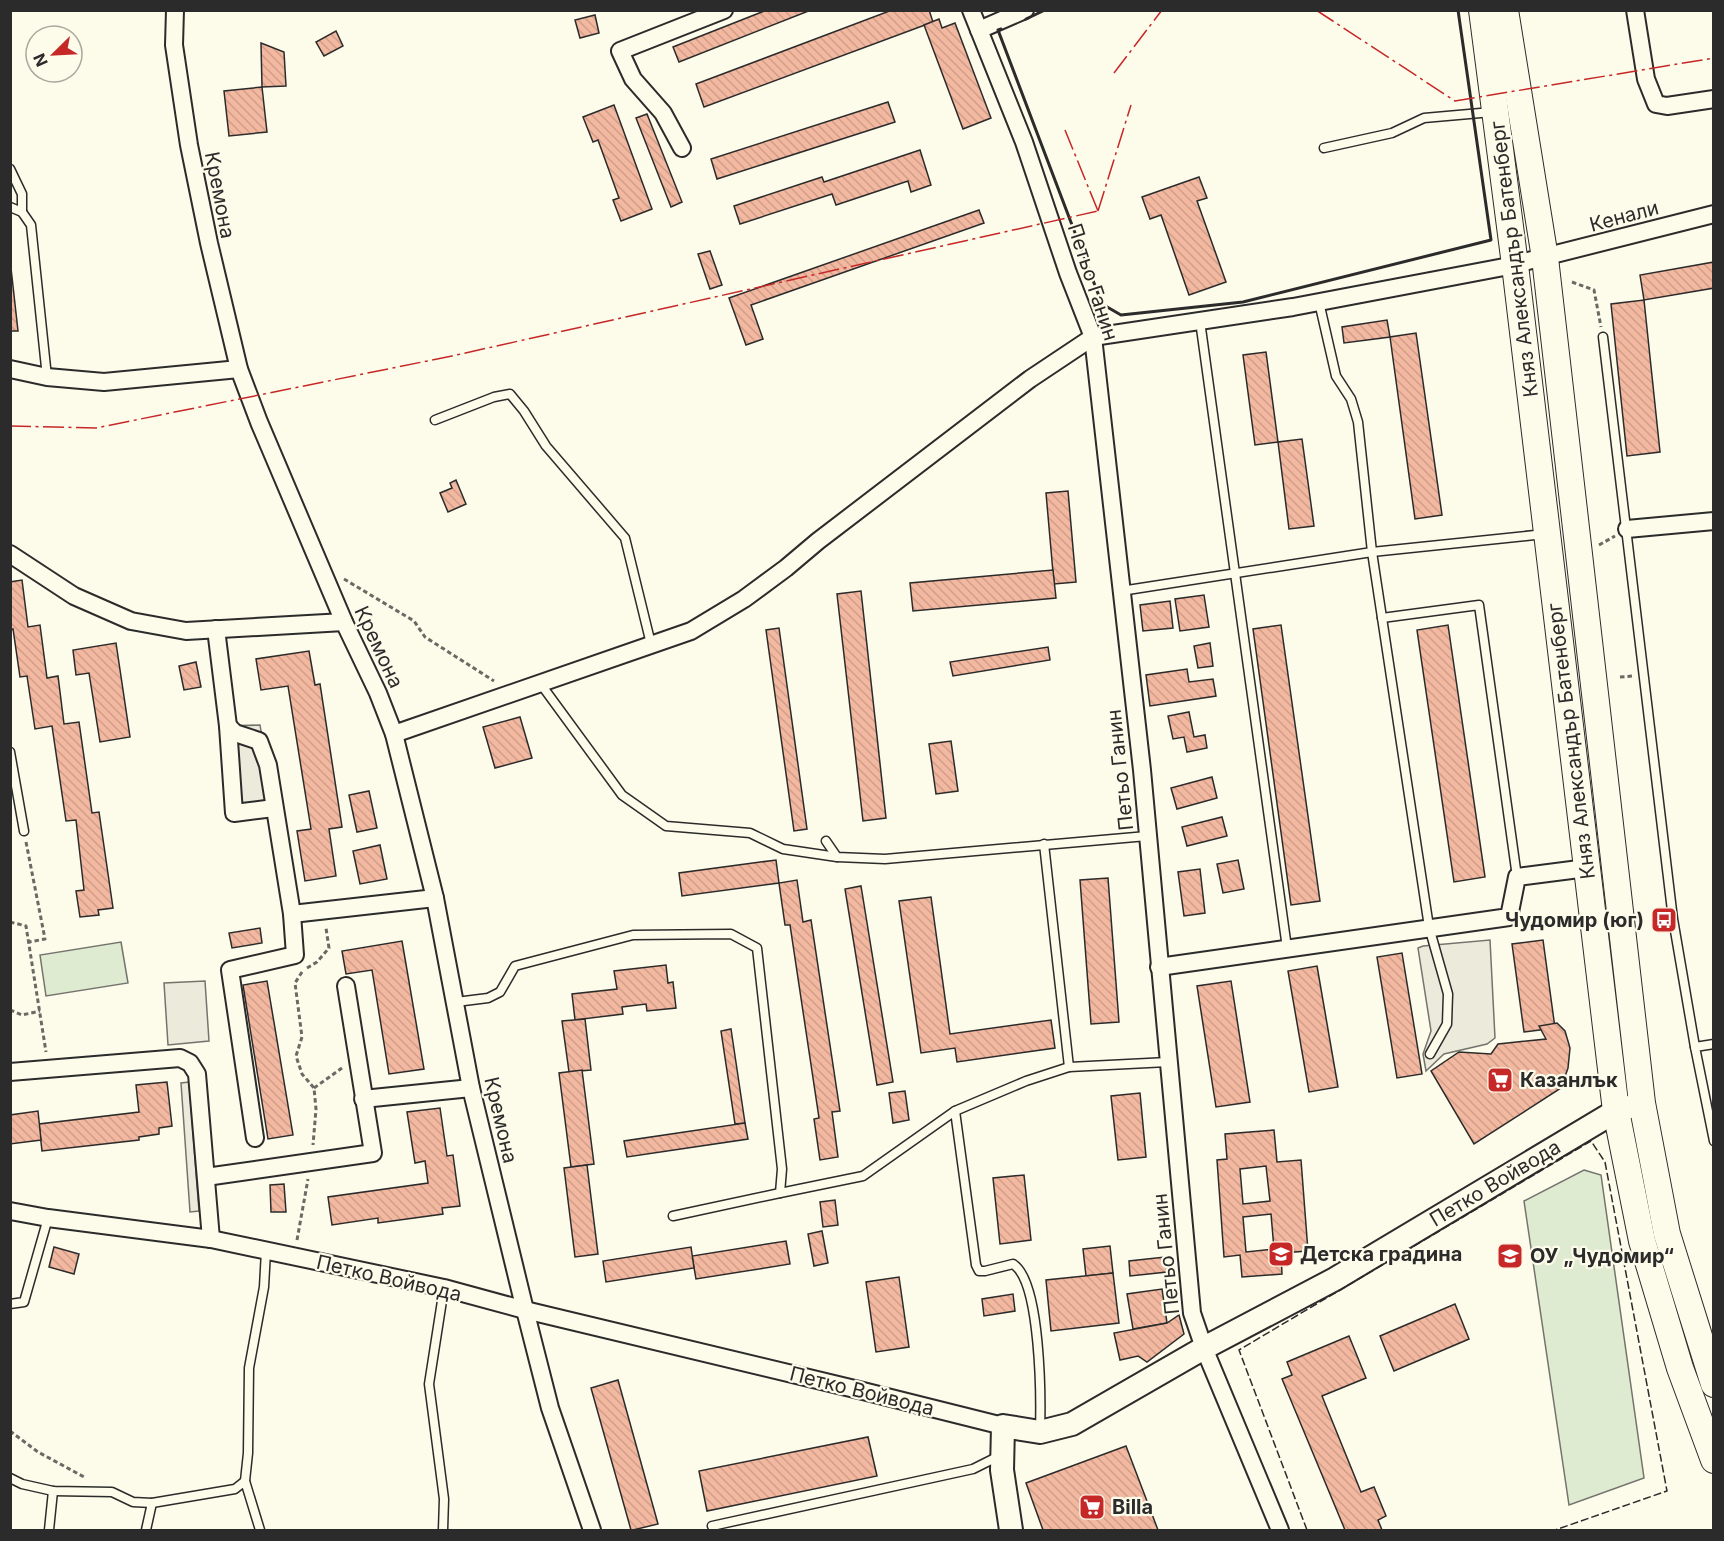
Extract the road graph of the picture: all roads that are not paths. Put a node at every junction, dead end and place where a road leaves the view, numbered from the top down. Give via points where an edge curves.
1 (175, 10) edge
2 (724, 10) edge
3 (971, 10) edge
4 (1025, 10) edge
5 (1482, 10) edge
6 (1505, 10) edge
7 (1635, 10) edge
8 (978, 30) junction
9 (1713, 99) edge
10 (1496, 112) junction
11 (682, 148) dead end
12 (1324, 148) dead end
13 (10, 170) edge
14 (10, 207) edge
15 (22, 212) junction
16 (1713, 214) edge
17 (1545, 258) junction
18 (1515, 265) junction
19 (1319, 302) junction
20 (1200, 321) junction
21 (1094, 337) junction
22 (1603, 338) road end
23 (10, 369) edge
24 (239, 369) junction
25 (47, 377) junction
26 (435, 420) dead end
27 (1713, 521) edge
28 (1627, 530) junction
29 (1535, 535) dead end
30 (1372, 552) junction
31 (10, 554) edge
32 (1236, 574) junction
33 (1121, 591) junction
34 (1382, 618) junction
35 (344, 622) junction
36 (216, 629) junction
37 (651, 644) junction
38 (540, 683) junction
39 (228, 726) junction
40 (394, 734) junction
41 (10, 752) edge
42 (274, 808) junction
43 (24, 831) road end
44 (1147, 836) junction
45 (826, 841) dead end
46 (1044, 844) junction
47 (837, 856) junction
48 (1587, 868) junction
49 (1517, 877) junction
50 (435, 898) junction
51 (292, 914) junction
52 (1430, 927) junction
53 (1287, 948) junction
54 (1159, 967) junction
55 (346, 986) dead end
56 (456, 1002) junction
57 (1713, 1044) edge
58 (1695, 1047) junction
59 (1430, 1054) dead end
60 (1168, 1062) junction
61 (1069, 1067) junction
62 (10, 1072) edge
63 (471, 1088) junction
64 (363, 1099) junction
65 (1642, 1103) junction
66 (955, 1111) junction
67 (1616, 1111) junction
68 (255, 1138) dead end
69 (1713, 1141) edge
70 (206, 1177) junction
71 (780, 1193) junction
72 (10, 1211) edge
73 (674, 1215) dead end
74 (48, 1218) junction
75 (211, 1239) junction
76 (266, 1251) junction
77 (444, 1288) junction
78 (10, 1304) edge
79 (525, 1310) junction
80 (1204, 1348) junction
81 (1713, 1384) edge
82 (1003, 1426) junction
83 (1040, 1432) junction
84 (1002, 1454) junction
85 (1713, 1460) edge
86 (10, 1478) edge
87 (245, 1481) junction
88 (53, 1491) junction
89 (152, 1503) junction
90 (712, 1526) dead end
91 (49, 1530) edge
92 (147, 1530) edge
93 (260, 1530) edge
94 (443, 1530) edge
95 (592, 1530) edge
96 (1011, 1530) edge
97 (1280, 1530) edge

1 - 24 street, Кремона via 174,45 189,145
2 - 11 street via 620,51 633,79 663,113
3 - 8 street, Петьо Ганин
4 - 8 street
5 - 10 main road, Княз Александър Батенберг
6 - 17 main road, Княз Александър Батенберг
7 - 9 street via 1646,80 1656,104
8 - 21 street, Петьо Ганин via 1024,142
10 - 12 lane via 1424,118 1392,133
10 - 18 main road, Княз Александър Батенберг
13 - 15 lane via 22,194
14 - 15 lane
15 - 25 lane via 31,225
16 - 17 street, Кенали
17 - 18 street, Кенали
17 - 65 main road, Княз Александър Батенберг
18 - 19 street, Кенали
18 - 48 main road, Княз Александър Батенберг
19 - 20 street, Кенали
19 - 30 lane via 1336,376 1351,399 1358,422
20 - 21 street, Кенали
20 - 32 lane
21 - 33 street, Петьо Ганин
21 - 37 street via 1030,379 744,599 691,631
22 - 28 lane
23 - 25 street
24 - 25 street via 104,381
24 - 35 street, Кремона
26 - 37 lane via 510,394 546,446 625,538
27 - 28 street
28 - 58 lane via 1673,919
29 - 30 lane
30 - 32 lane
30 - 34 lane
31 - 36 street via 74,596 131,621 186,631
32 - 33 lane
32 - 53 lane
33 - 44 street, Петьо Ганин
34 - 49 lane via 1479,605
34 - 52 lane
35 - 36 street
35 - 40 street, Кремона
36 - 39 street
37 - 38 street
38 - 40 street
38 - 47 lane via 622,795 666,826 750,833 783,849
39 - 42 street via 235,733 260,741
39 - 42 street via 234,813
40 - 50 street, Кремона
41 - 43 lane
42 - 51 street
44 - 46 lane
44 - 54 street, Петьо Ганин
45 - 47 lane
46 - 47 lane via 885,859
46 - 61 lane
48 - 49 street
48 - 67 main road, Княз Александър Батенберг
49 - 52 street via 1509,917
50 - 51 street
50 - 56 street, Кремона
51 - 68 street via 295,955 230,970
52 - 53 street
52 - 59 lane via 1448,994 1447,1024
53 - 54 street
54 - 60 street, Петьо Ганин
55 - 64 street
56 - 63 street, Кремона
56 - 71 lane via 488,998 500,992 515,966 633,935 731,934 757,948 782,1169
57 - 58 lane
58 - 69 lane
60 - 61 lane
60 - 80 street, Петьо Ганин via 1192,1313
61 - 66 lane
62 - 70 street via 180,1058 190,1063 197,1074
63 - 64 street
63 - 79 street, Кремона
64 - 70 street via 373,1153
65 - 67 street, Петко Войвода
65 - 81 main road, Княз Александър Батенберг via 1667,1234
66 - 71 lane via 863,1176
66 - 83 lane via 975,1265 979,1271 985,1271 1013,1264 1020,1268 1029,1292 1038,1349
67 - 80 street, Петко Войвода via 1335,1279
67 - 85 main road, Княз Александър Батенберг via 1642,1241 1680,1368
70 - 75 street
71 - 73 lane
72 - 74 street, Петко Войвода
74 - 75 street, Петко Войвода
74 - 78 lane via 24,1302
75 - 76 street, Петко Войвода
76 - 77 street, Петко Войвода
76 - 87 lane via 264,1287 249,1368
77 - 79 street, Петко Войвода
77 - 94 lane via 429,1384 444,1498
79 - 82 street, Петко Войвода
79 - 95 street, Кремона via 550,1408
80 - 83 street, Петко Войвода via 1072,1424
80 - 97 street, Петьо Ганин
82 - 83 street, Петко Войвода
82 - 84 street
84 - 90 lane via 973,1469
84 - 96 street
86 - 88 lane
87 - 89 lane via 236,1489
87 - 93 lane
88 - 89 lane via 112,1492 133,1502
88 - 91 lane
89 - 92 lane

